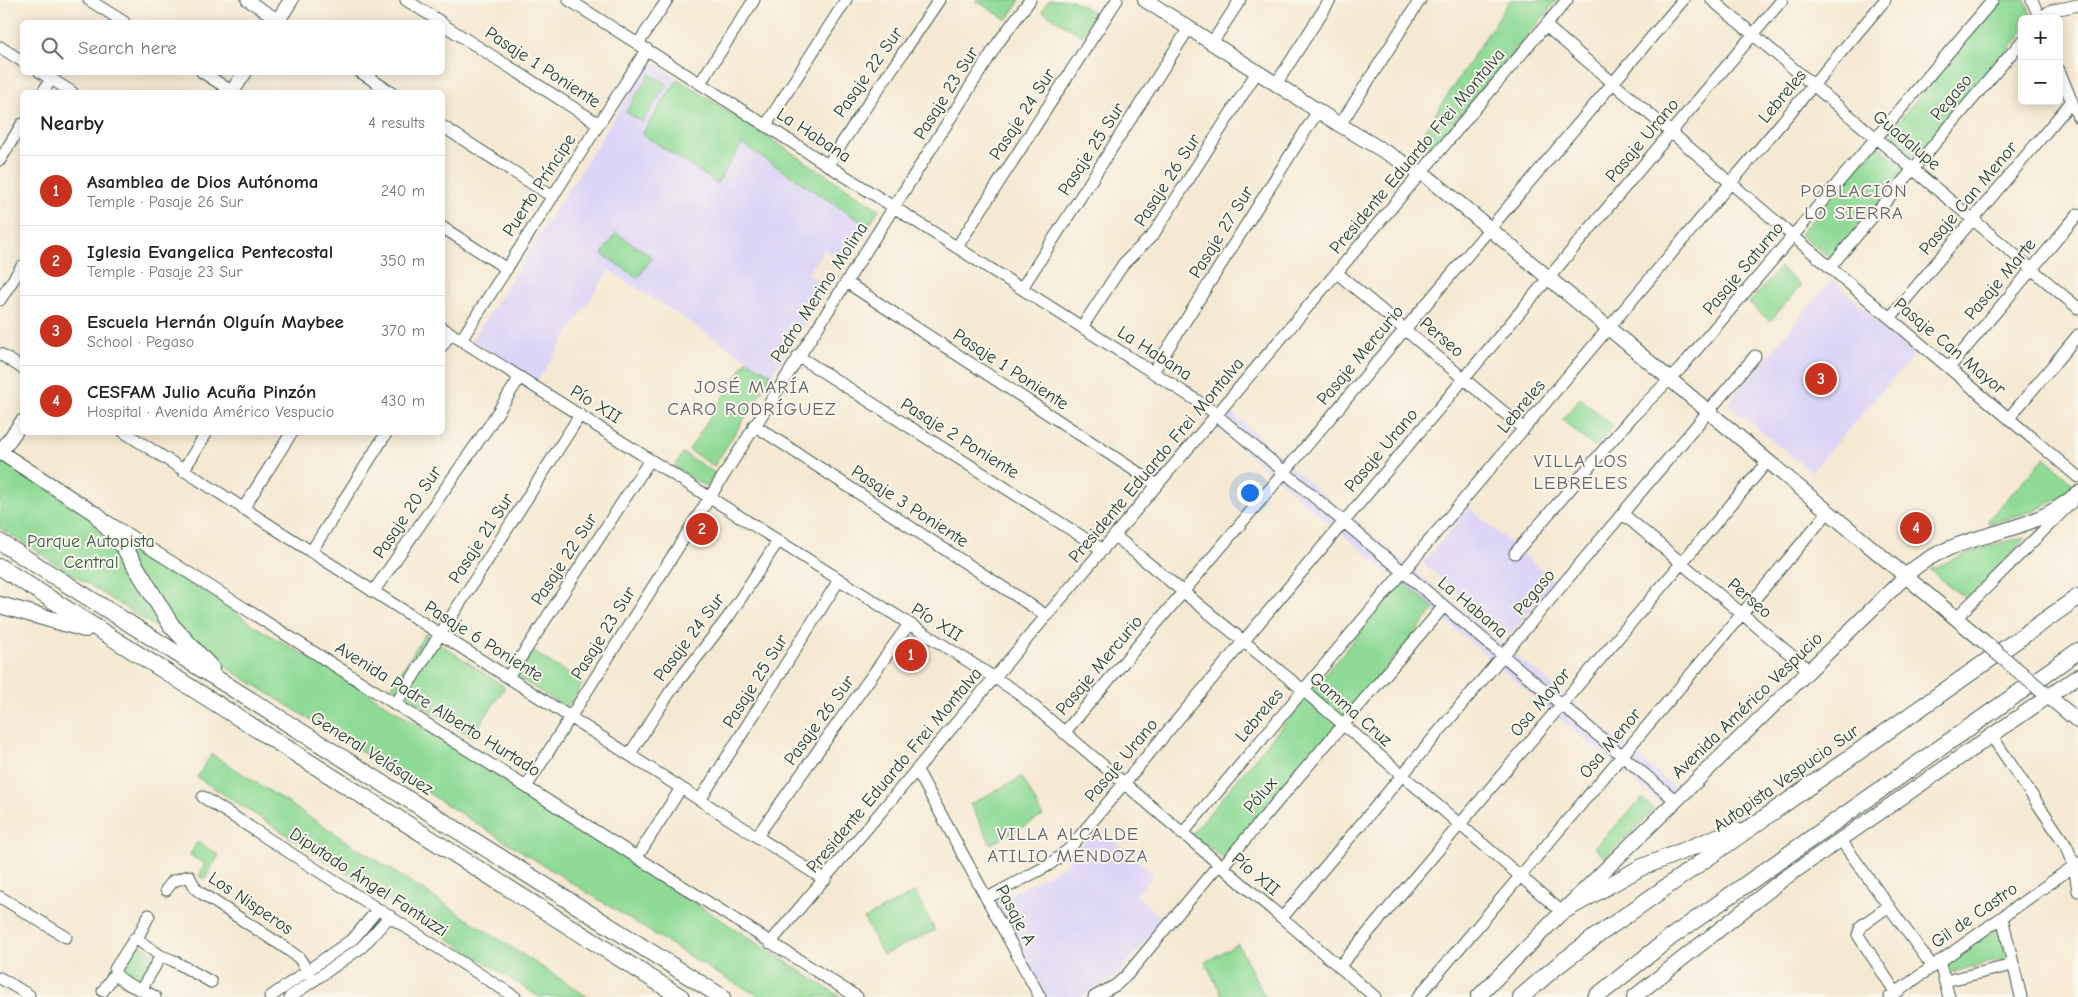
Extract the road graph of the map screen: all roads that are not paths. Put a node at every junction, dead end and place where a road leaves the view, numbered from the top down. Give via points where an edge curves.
1 (89, 0) edge
2 (247, 0) edge
3 (291, 0) edge
4 (406, 0) edge
5 (569, 0) edge
6 (666, 0) edge
7 (754, 0) edge
8 (846, 0) edge
9 (939, 0) edge
10 (1030, 0) edge
11 (1116, 0) edge
12 (1146, 0) edge
13 (1240, 0) edge
14 (1330, 0) edge
15 (1420, 0) edge
16 (1567, 0) edge
17 (1683, 0) edge
18 (1712, 0) edge
19 (1782, 0) edge
20 (1886, 0) edge
21 (1992, 0) edge
22 (2032, 0) edge
23 (2078, 5) edge
24 (2038, 15) edge
25 (2044, 15) edge
26 (121, 20) edge
27 (276, 20) edge
28 (280, 20) edge
29 (437, 20) edge
30 (445, 25) edge
31 (1546, 26) junction
32 (1189, 28) junction
33 (1753, 34) junction
34 (1212, 43) junction
35 (2018, 45) edge
36 (0, 47) edge
37 (642, 47) junction
38 (20, 60) edge
39 (1257, 72) junction
40 (44, 75) edge
41 (206, 75) edge
42 (243, 75) edge
43 (365, 75) edge
44 (51, 80) junction
45 (2063, 80) edge
46 (700, 83) junction
47 (1613, 83) junction
48 (1276, 84) junction
49 (1814, 85) junction
50 (44, 90) edge
51 (68, 90) edge
52 (229, 90) edge
53 (233, 90) edge
54 (388, 90) edge
55 (2072, 101) junction
56 (1318, 110) junction
57 (2078, 117) edge
58 (599, 124) junction
59 (766, 125) junction
60 (1340, 125) junction
61 (20, 127) edge
62 (445, 128) edge
63 (1671, 132) junction
64 (1876, 138) junction
65 (0, 160) edge
66 (828, 165) junction
67 (1914, 168) junction
68 (1421, 173) junction
69 (1731, 183) junction
70 (553, 196) junction
71 (894, 207) junction
72 (2078, 214) edge
73 (1973, 219) junction
74 (1491, 228) junction
75 (445, 230) edge
76 (1797, 239) junction
77 (957, 248) junction
78 (1830, 267) junction
79 (20, 269) edge
80 (507, 269) junction
81 (2032, 269) junction
82 (1337, 273) junction
83 (1549, 277) junction
84 (846, 282) junction
85 (1022, 288) junction
86 (0, 300) edge
87 (2078, 308) edge
88 (1890, 318) junction
89 (1082, 327) junction
90 (1609, 328) junction
91 (1405, 330) junction
92 (447, 331) edge
93 (2078, 335) edge
94 (461, 340) junction
95 (0, 354) edge
96 (798, 356) junction
97 (1755, 356) dead end
98 (20, 367) edge
99 (1949, 368) junction
100 (1153, 372) junction
101 (520, 377) junction
102 (1670, 378) junction
103 (1464, 379) junction
104 (1709, 411) junction
105 (580, 415) junction
106 (1217, 415) junction
107 (2009, 418) junction
108 (20, 425) edge
109 (754, 426) junction
110 (1524, 429) junction
111 (129, 435) edge
112 (205, 435) edge
113 (290, 435) edge
114 (385, 435) edge
115 (0, 453) edge
116 (650, 460) junction
117 (1768, 461) junction
118 (183, 470) junction
119 (1285, 472) junction
120 (2078, 477) edge
121 (1157, 485) junction
122 (2078, 493) edge
123 (709, 497) junction
124 (243, 509) junction
125 (1829, 511) junction
126 (1623, 514) junction
127 (97, 515) junction
128 (1344, 522) junction
129 (1115, 536) junction
130 (778, 541) junction
131 (0, 542) edge
132 (1103, 550) junction
133 (311, 552) junction
134 (1515, 553) dead end
135 (1681, 563) junction
136 (0, 567) edge
137 (1404, 571) junction
138 (1906, 576) junction
139 (839, 580) junction
140 (373, 592) junction
141 (1183, 592) junction
142 (2078, 597) edge
143 (0, 604) edge
144 (1444, 606) junction
145 (1742, 614) junction
146 (1047, 616) junction
147 (1956, 618) junction
148 (909, 624) junction
149 (440, 634) junction
150 (1244, 641) junction
151 (124, 645) junction
152 (2078, 651) edge
153 (1503, 656) junction
154 (1809, 670) junction
155 (2078, 676) edge
156 (508, 678) junction
157 (995, 678) junction
158 (1303, 690) junction
159 (236, 692) junction
160 (2045, 693) junction
161 (1562, 704) junction
162 (395, 705) junction
163 (570, 717) junction
164 (2078, 721) edge
165 (1342, 725) junction
166 (1064, 733) junction
167 (1991, 735) junction
168 (629, 755) junction
169 (1622, 755) junction
170 (917, 770) junction
171 (1402, 776) junction
172 (1124, 784) junction
173 (526, 787) junction
174 (681, 788) junction
175 (203, 797) dead end
176 (700, 800) junction
177 (1675, 800) junction
178 (1764, 817) junction
179 (1460, 824) junction
180 (1182, 834) junction
181 (757, 836) junction
182 (1840, 839) junction
183 (637, 857) junction
184 (2076, 864) edge
185 (1220, 866) junction
186 (1521, 875) junction
187 (825, 880) junction
188 (166, 890) dead end
189 (2078, 891) edge
190 (0, 897) edge
191 (987, 898) junction
192 (1889, 906) junction
193 (378, 909) junction
194 (1562, 912) junction
195 (149, 915) dead end
196 (390, 916) junction
197 (2002, 917) junction
198 (1282, 918) junction
199 (66, 937) dead end
200 (137, 938) junction
201 (770, 943) junction
202 (162, 956) junction
203 (1935, 964) junction
204 (2013, 965) junction
205 (1339, 967) junction
206 (115, 973) junction
207 (311, 976) junction
208 (0, 978) edge
209 (1945, 981) junction
210 (211, 982) dead end
211 (700, 983) junction
212 (142, 988) junction
213 (103, 991) dead end
214 (1893, 995) edge
215 (29, 996) dead end
216 (155, 997) edge
217 (270, 997) edge
218 (290, 997) edge
219 (516, 997) edge
220 (681, 997) edge
221 (722, 997) edge
222 (729, 997) edge
223 (857, 997) edge
224 (1040, 997) edge
225 (1094, 997) edge
226 (1375, 997) edge
227 (1418, 997) edge
228 (1478, 997) edge
229 (1522, 997) edge
230 (1596, 997) edge
231 (1634, 997) edge
232 (1949, 997) edge
233 (2021, 997) edge

1 - 26 street
2 - 27 street
3 - 28 main road
4 - 29 street, Pasaje 1 Poniente
5 - 37 street, La Habana
6 - 37 street, Puerto Príncipe
7 - 46 street
8 - 59 street
9 - 66 street, Pasaje 22 Sur
10 - 71 street, Pasaje 23 Sur via 998,43
11 - 77 street, Pasaje 24 Sur
12 - 32 main road
13 - 34 street
14 - 48 street
15 - 60 street
16 - 31 street, Presidente Eduardo Frei Montalva
17 - 47 street, Pasaje Mercurio
18 - 33 street, Guadalupe
19 - 33 street, Pasaje Urano
20 - 49 street, Lebreles
21 - 64 street, Pasaje Saturno
22 - 24 street
23 - 25 street
30 - 58 street, Pasaje 1 Poniente
31 - 47 street, Pasaje Can Mayor
31 - 68 street, Presidente Eduardo Frei Montalva
32 - 34 main road
32 - 85 street, Pasaje 25 Sur
33 - 49 street, Guadalupe
33 - 63 street, Pasaje Urano
34 - 39 main road
35 - 67 street, Pegaso
36 - 38 street
37 - 46 street, La Habana
37 - 58 street, Puerto Príncipe
39 - 48 main road
39 - 89 street, Pasaje 26 Sur via 1153,235 1118,269
40 - 44 street
41 - 52 street
42 - 53 main road
43 - 54 street
44 - 50 street
44 - 51 street
45 - 55 street
46 - 59 street, La Habana
47 - 63 street, Pasaje Can Mayor
47 - 74 street, Pasaje Mercurio
48 - 56 main road
49 - 64 street, Guadalupe
49 - 69 street, Lebreles
55 - 57 street
55 - 73 street, Pasaje Can Menor
56 - 60 main road
56 - 100 street, Pasaje 27 Sur
58 - 70 street, Puerto Príncipe
59 - 66 street, La Habana
60 - 68 main road
61 - 65 street
62 - 70 street
63 - 69 street, Pasaje Can Mayor
63 - 83 street, Pasaje Urano
64 - 67 street, Guadalupe
64 - 76 street, Pasaje Saturno
66 - 71 street, La Habana
67 - 73 street, Guadalupe
67 - 78 street, Pegaso
68 - 74 main road
68 - 82 street, Presidente Eduardo Frei Montalva
69 - 76 street, Pasaje Can Mayor
69 - 90 street, Lebreles
70 - 80 street, Puerto Príncipe
71 - 77 street, La Habana
71 - 84 street, Pedro Merino Molina
72 - 81 street, Pasaje Marte
73 - 81 street, Guadalupe
73 - 88 street, Pasaje Can Menor
74 - 83 main road
74 - 91 street, Pasaje Mercurio
75 - 80 street
76 - 78 street, Pasaje Can Mayor
76 - 102 street, Pasaje Saturno
77 - 85 street, La Habana
78 - 88 street, Pasaje Can Mayor
79 - 86 street
80 - 94 street, Puerto Príncipe
81 - 87 street, Guadalupe
81 - 99 street, Pasaje Marte
82 - 91 street, Perseo
82 - 106 street, Presidente Eduardo Frei Montalva
83 - 90 main road
83 - 103 street, Pasaje Urano
84 - 96 street, Pedro Merino Molina
84 - 121 street, Pasaje 1 Poniente
85 - 89 street, La Habana
88 - 99 street, Pasaje Can Mayor
89 - 100 street, La Habana
90 - 102 main road
90 - 110 street, Lebreles
91 - 103 street, Perseo
91 - 119 street, Pasaje Mercurio
92 - 94 street, Pío XII
93 - 107 street
94 - 101 street, Pío XII
95 - 98 street
96 - 109 street, Pedro Merino Molina
96 - 132 street, Pasaje 2 Poniente
97 - 104 street, Pegaso
99 - 107 street, Pasaje Can Mayor
100 - 106 street, La Habana
101 - 105 street, Pío XII
101 - 140 street, Pasaje 20 Sur
102 - 104 main road
102 - 134 street, Pasaje Saturno via 1632,417
103 - 110 street, Perseo
103 - 128 street, Pasaje Urano
104 - 117 main road
104 - 126 street, Pegaso
105 - 116 street, Pío XII
105 - 149 street, Pasaje 21 Sur
106 - 119 street, La Habana
106 - 121 street, Presidente Eduardo Frei Montalva
107 - 120 street, Pasaje Can Mayor
108 - 115 main road
109 - 123 street, Pedro Merino Molina
109 - 146 street, Pasaje 3 Poniente
110 - 137 street, Lebreles
111 - 118 street, Pasaje 6 Poniente
112 - 118 street
113 - 124 street
114 - 133 street
115 - 127 main road, Avenida Padre Alberto Hurtado
116 - 123 street, Pío XII
116 - 156 street, Pasaje 22 Sur
117 - 125 main road
117 - 135 street, Osa Mayor
118 - 124 street, Pasaje 6 Poniente
119 - 128 street, La Habana
119 - 141 street, Pasaje Mercurio
121 - 129 street, Presidente Eduardo Frei Montalva
122 - 138 main road, Avenida Américo Vespucio via 2032,522 1966,540 1943,550
122 - 147 street, Avenida Américo Vespucio
123 - 130 street, Pío XII
123 - 163 street, Pasaje 23 Sur
124 - 133 street, Pasaje 6 Poniente
125 - 138 main road
125 - 145 street, Osa Menor
126 - 135 street, Perseo
126 - 153 street, Pegaso
127 - 159 highway via 124,547 171,625
127 - 162 street, Avenida Padre Alberto Hurtado
128 - 137 street, La Habana
128 - 150 street, Pasaje Urano
129 - 132 street, Presidente Eduardo Frei Montalva
129 - 141 street, Gamma Cruz
130 - 139 street, Pío XII
130 - 168 street, Pasaje 24 Sur via 729,616 670,692
131 - 159 highway, General Velásquez
132 - 146 street, Presidente Eduardo Frei Montalva
133 - 140 street, Pasaje 6 Poniente
135 - 145 street, Perseo
135 - 161 street, Osa Mayor
136 - 151 highway
137 - 144 street, La Habana
137 - 158 street, Lebreles
138 - 147 main road
138 - 154 main road, Avenida Américo Vespucio
139 - 148 street, Pío XII
139 - 176 street, Pasaje 25 Sur
140 - 149 street, Pasaje 6 Poniente
141 - 150 street, Gamma Cruz
141 - 166 street, Pasaje Mercurio
142 - 178 highway, Autopista Vespucio Sur
143 - 151 highway via 59,620
144 - 153 street, La Habana
144 - 165 street, Pólux
145 - 154 street, Perseo
145 - 169 street, Osa Menor
146 - 157 street, Presidente Eduardo Frei Montalva
147 - 160 main road, bridge
148 - 157 street, Pío XII
148 - 181 street, Pasaje 26 Sur
149 - 156 street, Pasaje 6 Poniente
149 - 162 street, Pasaje 21 Sur
150 - 158 street, Gamma Cruz
150 - 172 street, Pasaje Urano
151 - 220 highway
152 - 230 highway via 1671,937
153 - 161 street, La Habana
153 - 171 street, Pegaso
154 - 177 main road, Avenida Américo Vespucio
155 - 160 main road
156 - 163 street, Pasaje 6 Poniente
157 - 166 street, Pío XII via 1017,692
157 - 170 street, Presidente Eduardo Frei Montalva
158 - 165 street, Gamma Cruz
158 - 180 street, Lebreles
159 - 211 highway, General Velásquez
160 - 164 main road
160 - 167 main road
161 - 169 street, La Habana
161 - 179 street, Osa Mayor
162 - 173 street, Avenida Padre Alberto Hurtado
163 - 168 street, Pasaje 6 Poniente
163 - 173 street, Pasaje 23 Sur
165 - 171 street, Gamma Cruz
165 - 185 street, Pólux
166 - 172 street, Pío XII
167 - 182 main road
167 - 184 street
168 - 174 street, Pasaje 6 Poniente
169 - 177 street, La Habana
169 - 186 street, Osa Menor
170 - 187 street, Presidente Eduardo Frei Montalva
170 - 191 street, Pasaje A
171 - 179 street, Gamma Cruz
171 - 198 street, Pegaso
172 - 180 street, Pío XII
172 - 191 street, Pasaje Urano via 1061,857
173 - 183 street, Avenida Padre Alberto Hurtado
174 - 176 street, Pasaje 6 Poniente
174 - 183 street
175 - 193 street, Diputado Ángel Fantuzzi
176 - 181 street, Pasaje 6 Poniente
177 - 194 main road, Avenida Américo Vespucio
178 - 194 highway via 1640,868
178 - 229 highway, Autopista Vespucio Sur via 1575,952
179 - 186 street, Gamma Cruz
179 - 205 street, Osa Mayor
180 - 185 street, Pío XII
181 - 187 street, Pasaje 6 Poniente
182 - 192 street
182 - 231 main road via 1757,898
183 - 201 street, Avenida Padre Alberto Hurtado
184 - 189 street
184 - 197 street, Gil de Castro
185 - 198 street, Pío XII
185 - 225 street, Pólux via 1127,975
186 - 194 street, Gamma Cruz
186 - 227 street, Osa Menor
187 - 201 street, Presidente Eduardo Frei Montalva
188 - 207 street, Los Nisperos via 173,881 189,876 196,889 299,958
190 - 199 street
191 - 224 street, Pasaje A
192 - 203 street
192 - 214 street via 1861,926 1858,935
193 - 196 street, Diputado Ángel Fantuzzi
193 - 207 street via 354,938
194 - 228 main road, Avenida Américo Vespucio
195 - 200 street
196 - 207 street via 362,947
196 - 219 street, Diputado Ángel Fantuzzi
197 - 203 street, Gil de Castro
197 - 204 street
198 - 205 street, Pío XII
200 - 202 street
200 - 206 street
201 - 223 street, Avenida Padre Alberto Hurtado
202 - 210 street
202 - 212 street
203 - 209 street
203 - 214 street, Gil de Castro
204 - 209 street
204 - 233 street
205 - 226 street, Pío XII
206 - 212 street via 132,988
206 - 213 street
207 - 217 street
207 - 218 street
208 - 215 street
209 - 232 street
211 - 221 highway, General Velásquez
211 - 222 highway
212 - 216 street

